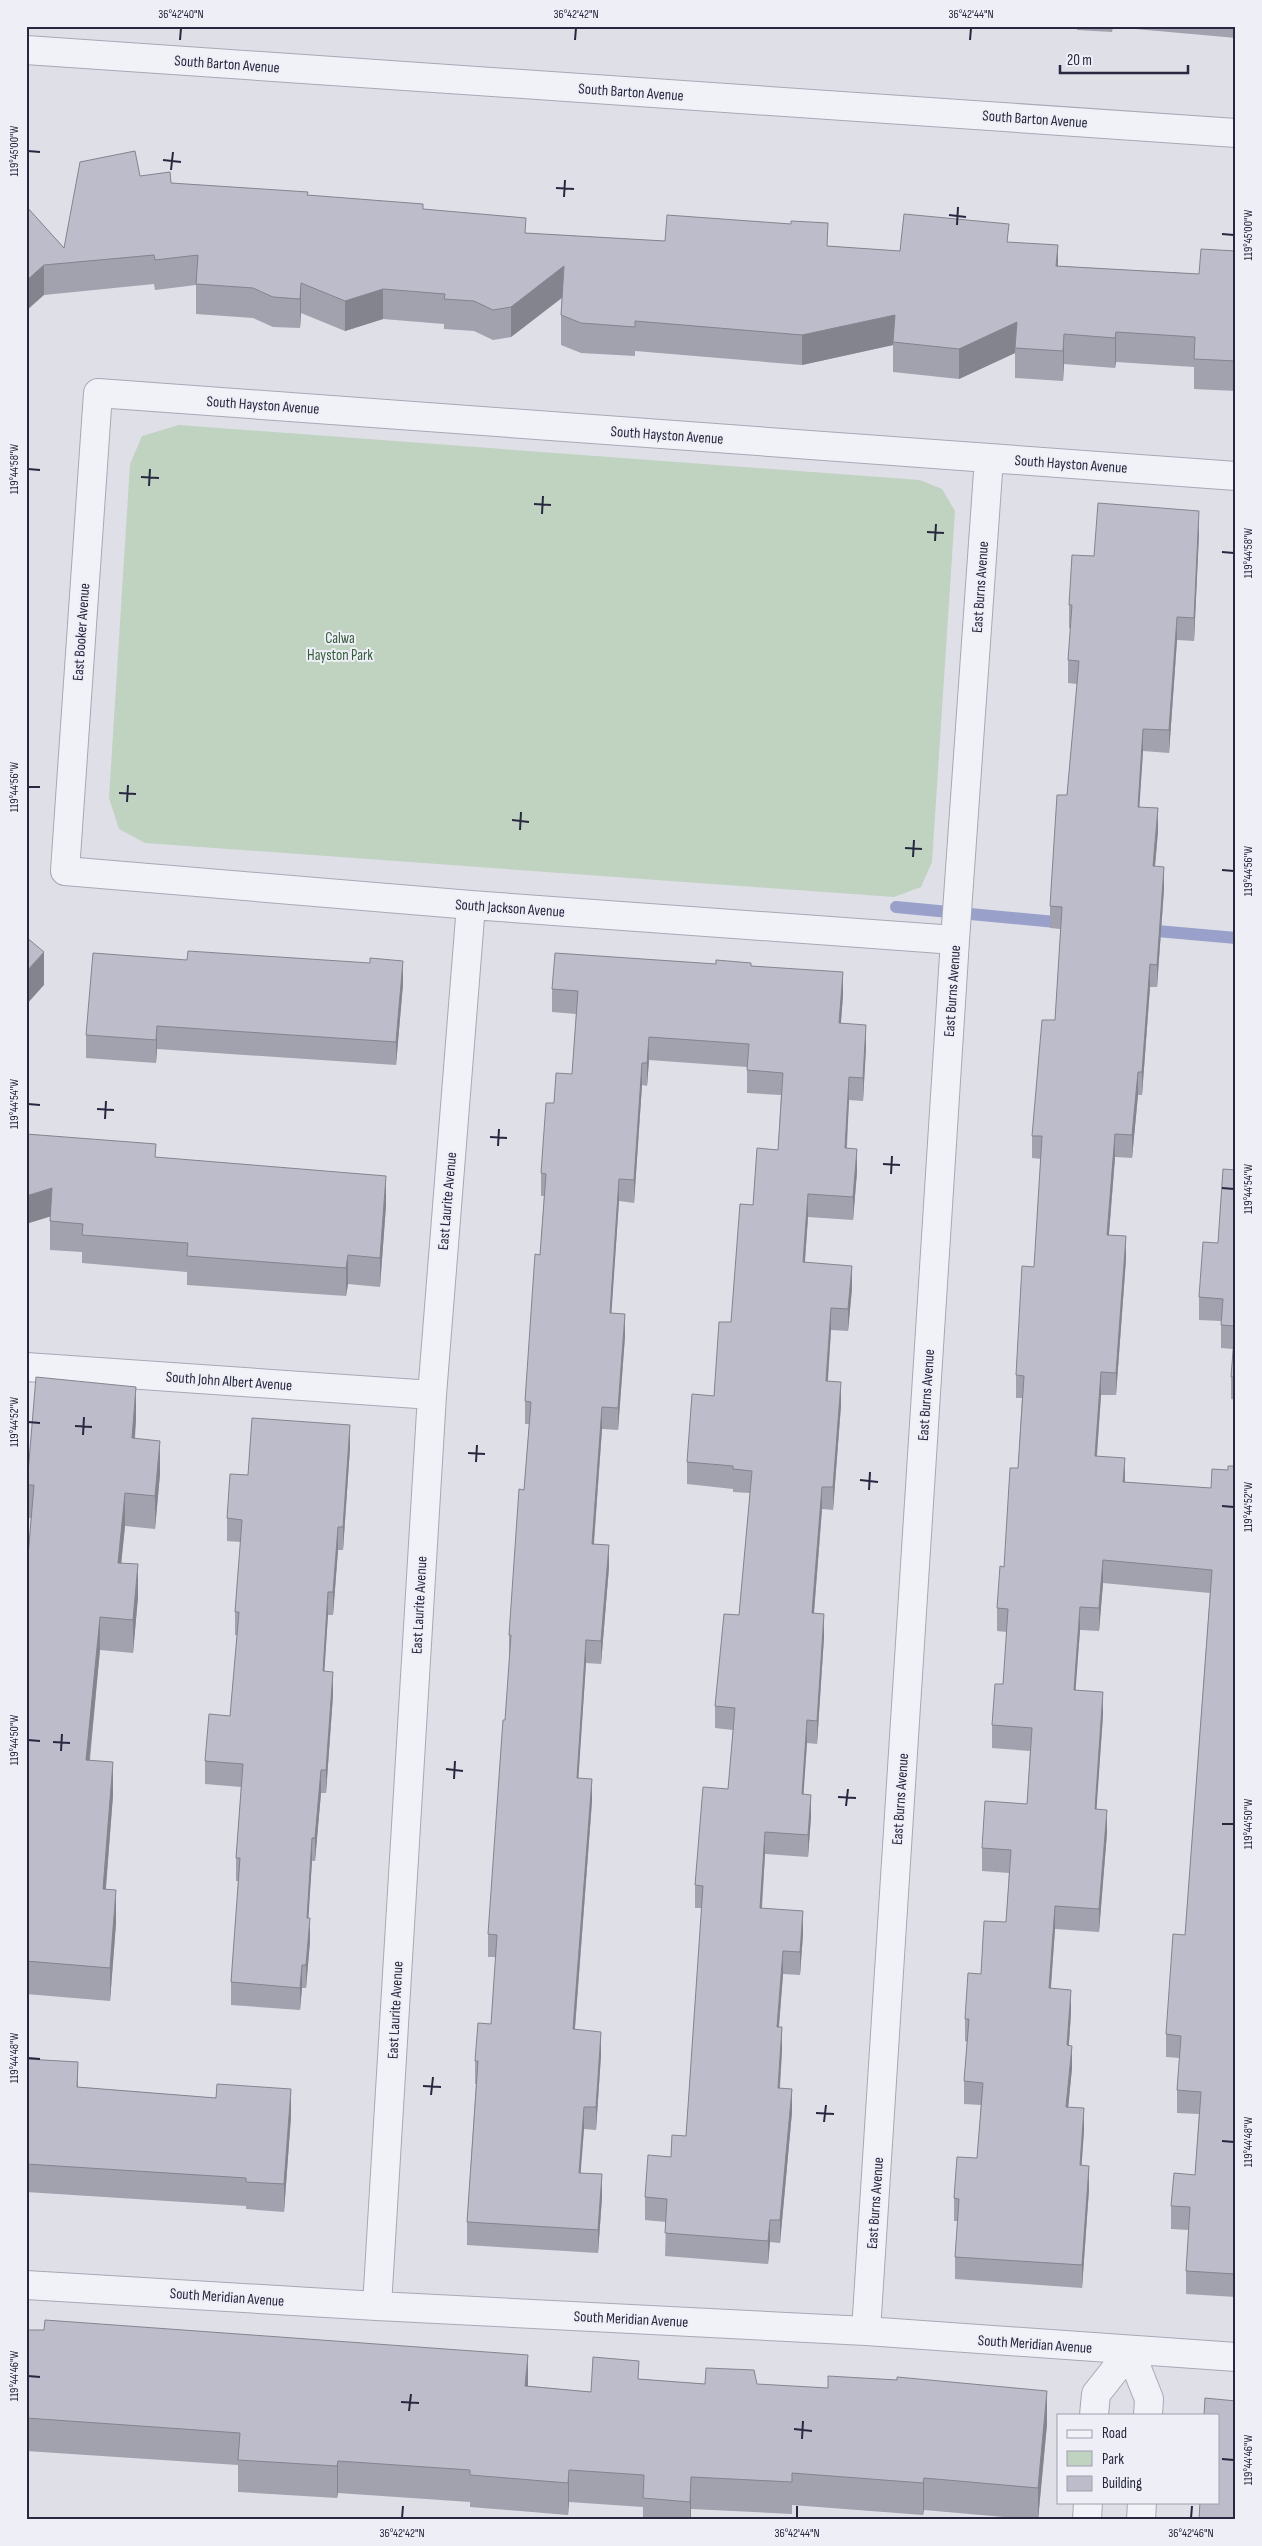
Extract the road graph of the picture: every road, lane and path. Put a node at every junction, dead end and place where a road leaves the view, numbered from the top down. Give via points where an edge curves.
1 (26, 50) edge
2 (1236, 133) edge
3 (98, 393) joint
4 (989, 458) junction
5 (1236, 476) edge
6 (65, 871) joint
7 (471, 905) junction
8 (955, 940) junction
9 (26, 1367) edge
10 (432, 1396) junction
11 (26, 2285) edge
12 (377, 2306) junction
13 (866, 2332) junction
14 (1130, 2351) junction
15 (1236, 2357) edge
16 (1094, 2414) edge
17 (1148, 2414) edge
18 (1088, 2504) edge
19 (1142, 2504) edge
20 (1087, 2520) edge
21 (1141, 2520) edge

1 - 2 street, South Barton Avenue
3 - 4 street, South Hayston Avenue
3 - 6 street, East Booker Avenue
4 - 5 street, South Hayston Avenue
4 - 8 street, East Burns Avenue
6 - 7 street, South Jackson Avenue
7 - 8 street, South Jackson Avenue
7 - 10 street, East Laurite Avenue
8 - 13 street, East Burns Avenue
9 - 10 street, South John Albert Avenue
10 - 12 street, East Laurite Avenue
11 - 12 street, South Meridian Avenue
12 - 13 street, South Meridian Avenue
13 - 14 street, South Meridian Avenue
14 - 15 street, South Meridian Avenue
14 - 16 street via 1096,2394
14 - 17 street via 1149,2399
18 - 20 street
19 - 21 street

